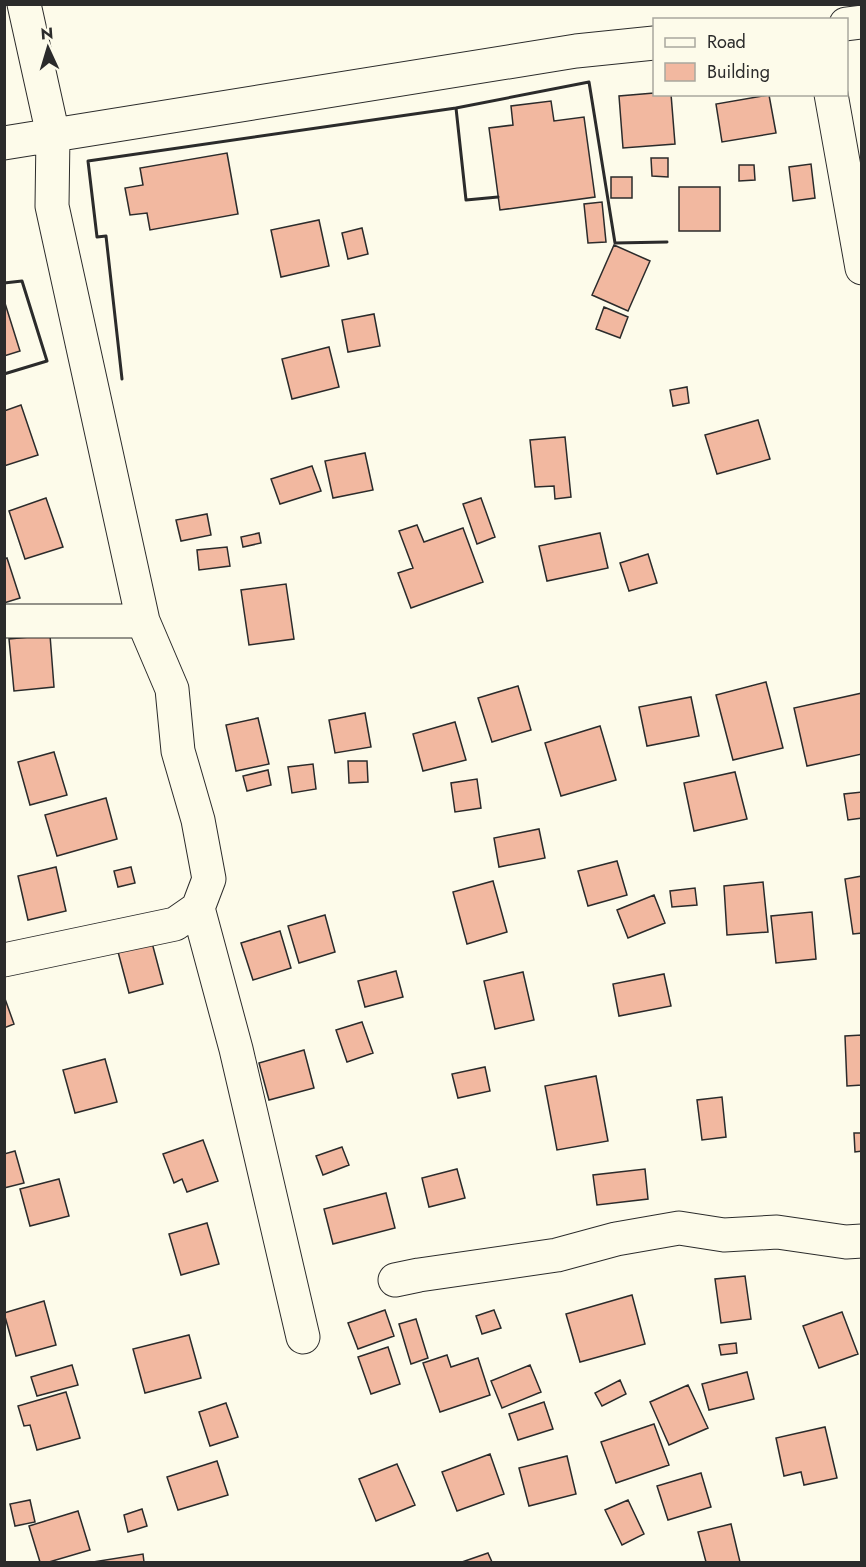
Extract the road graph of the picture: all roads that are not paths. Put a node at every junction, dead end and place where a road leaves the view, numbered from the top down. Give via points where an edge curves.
1 (24, 4) edge
2 (653, 43) edge
3 (831, 96) edge
4 (53, 135) junction
5 (4, 143) edge
6 (861, 268) edge
7 (4, 621) edge
8 (143, 621) junction
9 (198, 908) junction
10 (4, 960) edge
11 (861, 1241) edge
12 (395, 1280) dead end
13 (303, 1337) dead end

1 - 4 street
2 - 4 street via 576,51
3 - 6 street
4 - 5 street
4 - 8 street via 52,206
7 - 8 street
8 - 9 street via 172,689 178,751 198,820 209,879
9 - 10 street via 175,924
9 - 13 street
11 - 12 street via 777,1232 724,1235 679,1228 616,1239 557,1256

